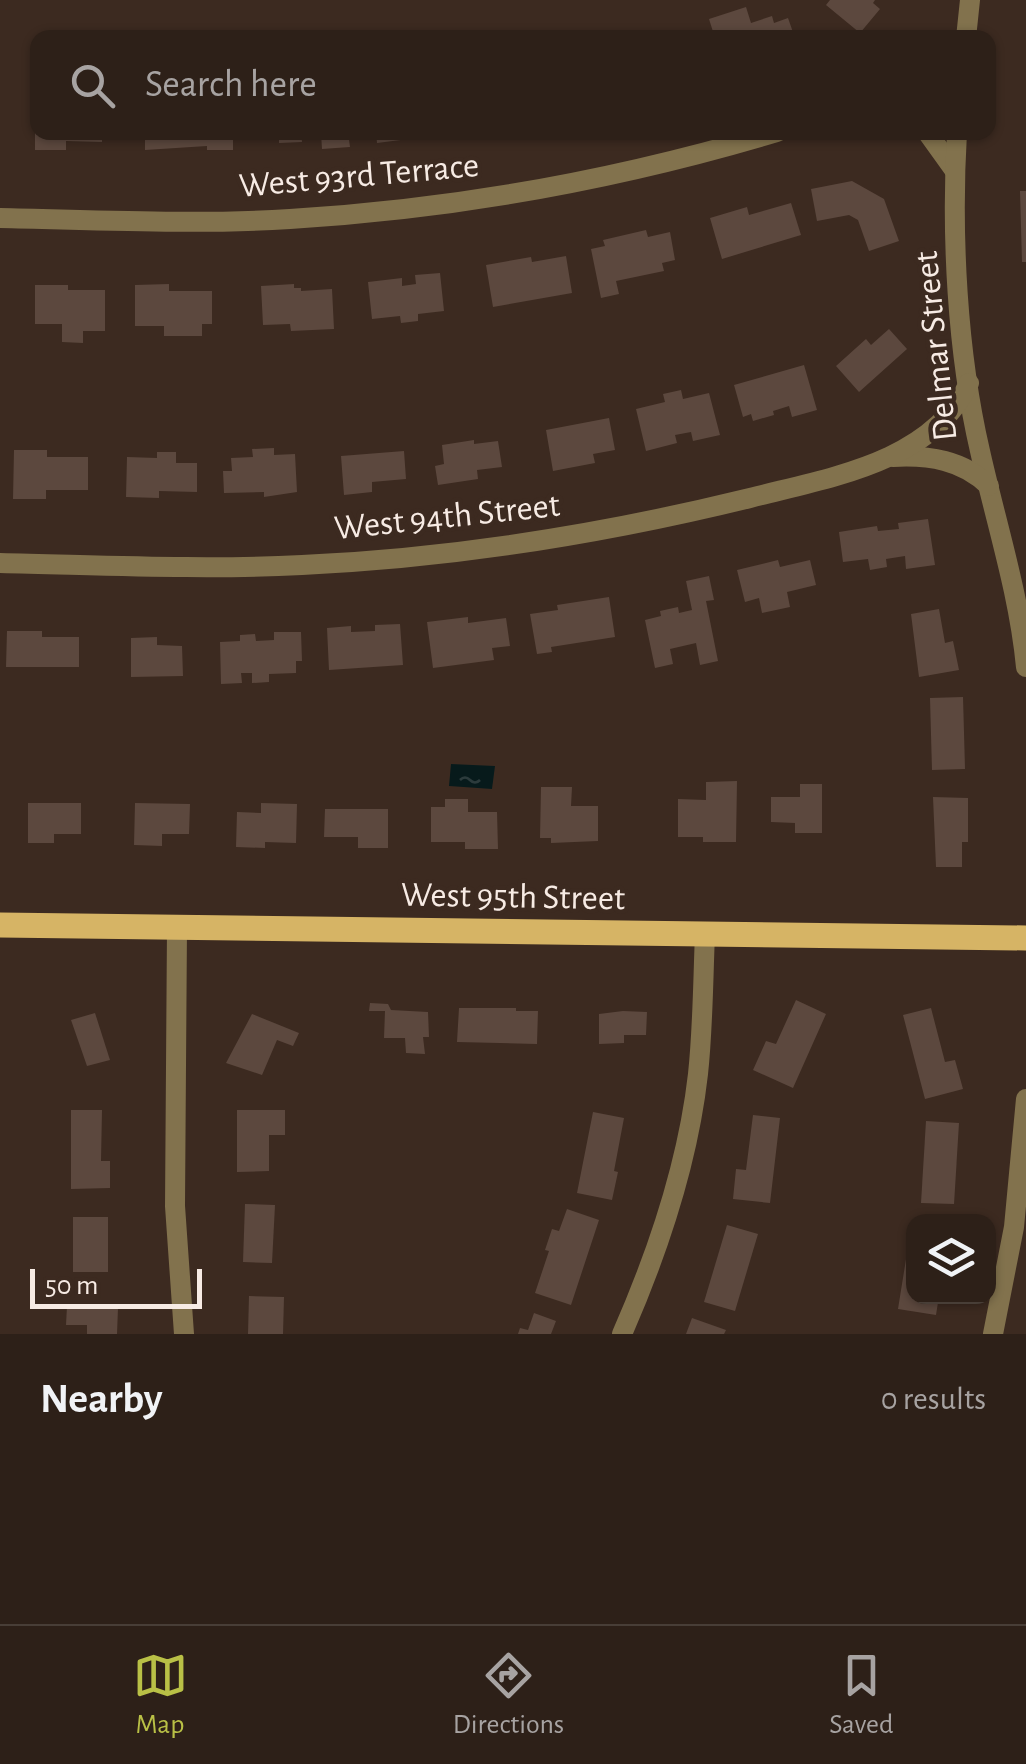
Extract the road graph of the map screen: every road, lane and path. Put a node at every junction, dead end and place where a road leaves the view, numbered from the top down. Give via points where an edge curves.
1 (970, 0) edge
2 (967, 30) edge
3 (749, 140) edge
4 (933, 140) edge
5 (957, 140) edge
6 (955, 170) junction
7 (0, 218) edge
8 (969, 383) junction
9 (891, 457) junction
10 (988, 486) junction
11 (0, 563) edge
12 (1026, 668) edge
13 (0, 925) edge
14 (177, 927) junction
15 (705, 934) junction
16 (1026, 938) edge
17 (1026, 1099) edge
18 (184, 1334) edge
19 (622, 1334) edge
20 (994, 1334) edge

1 - 2 street
3 - 7 street, West 93rd Terrace via 546,190 418,209 287,220
4 - 6 street
5 - 6 street, Delmar Street
6 - 8 street, Delmar Street
8 - 9 street, West 94th Street via 944,420
8 - 10 street, Delmar Street
9 - 10 street, West 94th Street via 950,462
9 - 11 street, West 94th Street via 664,519 545,541 262,566
10 - 12 street, Delmar Street
13 - 14 main road, West 95th Street
14 - 15 main road, West 95th Street
14 - 18 street via 176,1206
15 - 16 main road, West 95th Street
15 - 19 street via 698,1074 681,1167
17 - 20 street via 1014,1227

